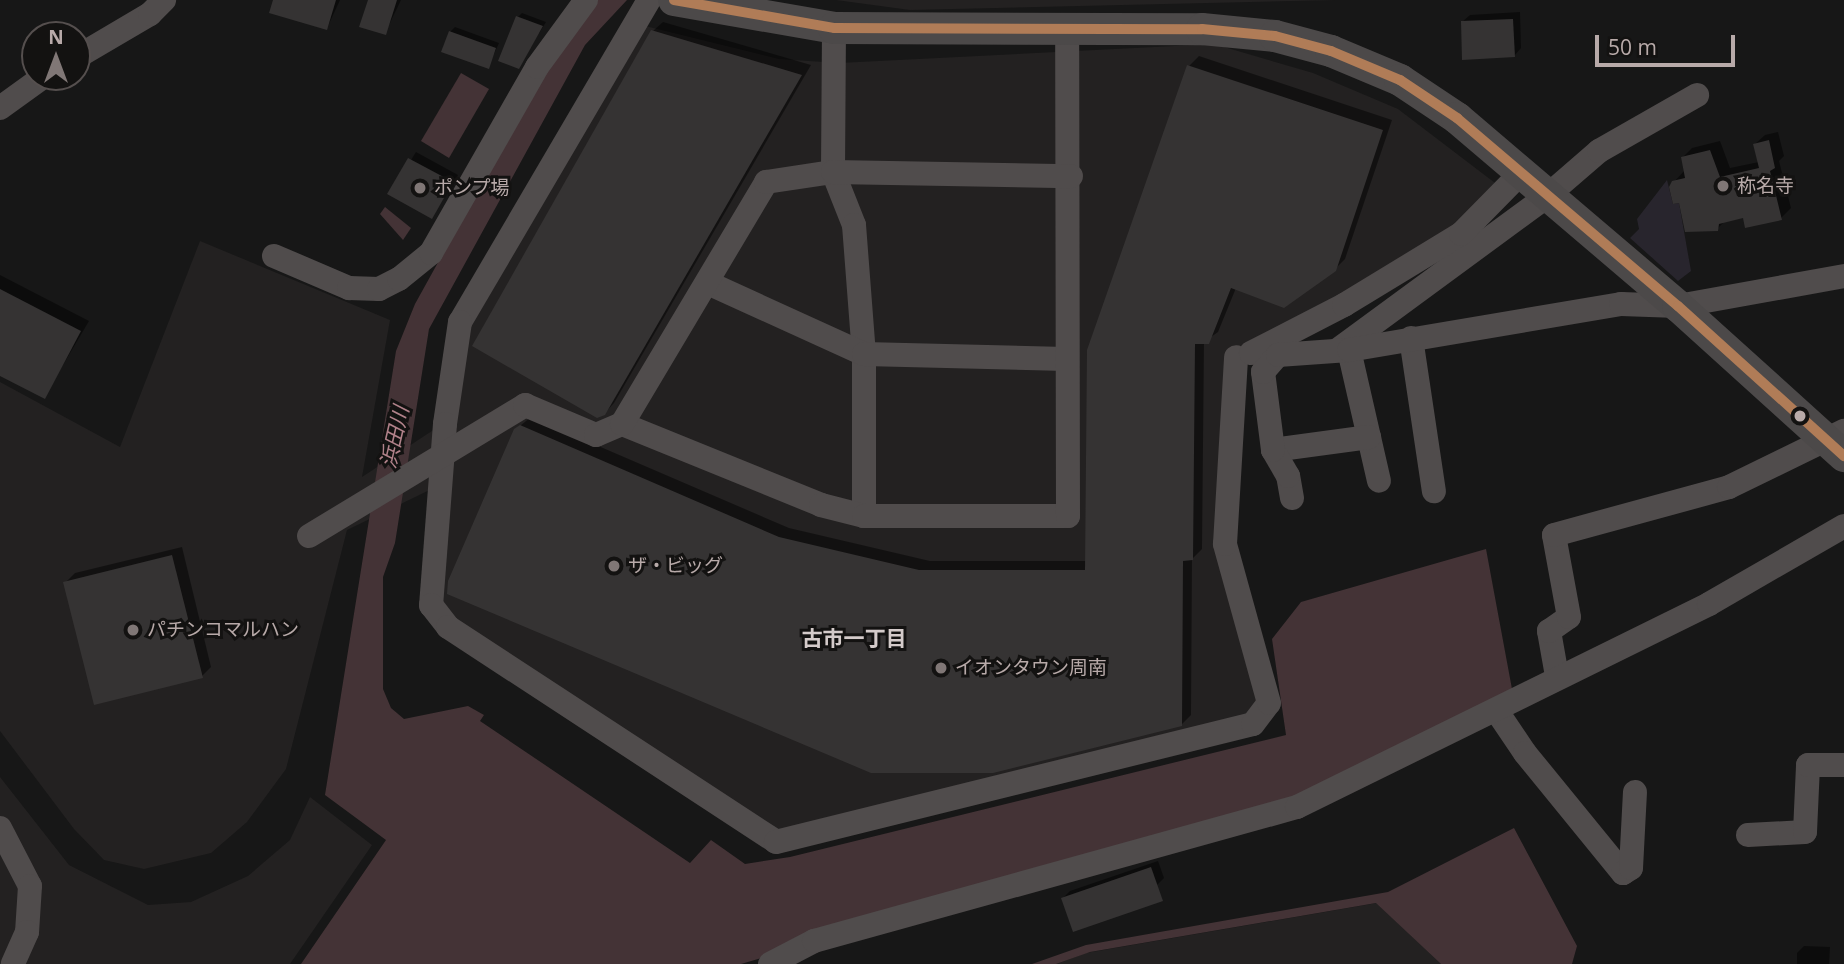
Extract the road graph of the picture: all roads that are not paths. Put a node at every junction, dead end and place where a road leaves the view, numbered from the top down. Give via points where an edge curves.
1 (164, 0) edge
2 (586, 0) edge
3 (649, 0) edge
4 (674, 0) edge
5 (834, 27) junction
6 (1067, 29) junction
7 (91, 49) edge
8 (24, 91) edge
9 (1697, 95) dead end
10 (0, 108) edge
11 (834, 172) junction
12 (1521, 173) junction
13 (1070, 176) junction
14 (1547, 196) junction
15 (274, 256) dead end
16 (1844, 276) edge
17 (708, 283) junction
18 (1678, 306) junction
19 (1411, 338) junction
20 (1342, 351) junction
21 (864, 354) junction
22 (1066, 359) junction
23 (622, 424) junction
24 (1369, 437) junction
25 (1837, 441) edge
26 (1273, 450) junction
27 (443, 459) junction
28 (1379, 481) dead end
29 (1434, 491) dead end
30 (1292, 498) dead end
31 (864, 516) junction
32 (1844, 526) edge
33 (309, 536) dead end
34 (1557, 677) junction
35 (1496, 710) junction
36 (1844, 765) edge
37 (1635, 792) dead end
38 (0, 828) edge
39 (1748, 835) dead end
40 (13, 964) edge
41 (770, 964) edge

1 - 7 street via 150,14
2 - 15 street via 537,67 431,253 379,289 349,288
3 - 27 street via 460,322
4 - 5 main road
5 - 6 main road
5 - 11 street
6 - 12 main road via 1202,29 1275,36 1331,51 1400,80 1457,118
6 - 13 street
8 - 10 street
9 - 14 street via 1599,151
11 - 13 street
11 - 17 street via 766,182
11 - 21 street via 854,225
12 - 14 main road
12 - 27 street via 1461,234 1344,305 1243,355 1225,544 1269,702 1253,724 776,842 448,627 430,605 429,583
13 - 22 street
14 - 18 main road
14 - 20 street
16 - 18 street
17 - 21 street
17 - 23 street
18 - 19 street via 1621,304
18 - 25 main road
19 - 20 street
19 - 29 street
20 - 24 street
20 - 26 street via 1278,355 1263,372
21 - 22 street
21 - 31 street
22 - 31 street via 1069,516
23 - 27 street via 596,435 525,405
23 - 31 street via 821,505
24 - 26 street
24 - 28 street
25 - 34 street via 1729,488 1554,535 1569,617 1549,631
26 - 30 street via 1288,476
27 - 33 street
32 - 34 street via 1709,604
34 - 35 street
35 - 37 street via 1525,753 1623,873 1632,868
35 - 41 street via 1297,807 814,941
36 - 39 street via 1808,765 1805,832
38 - 40 street via 30,886 27,932

